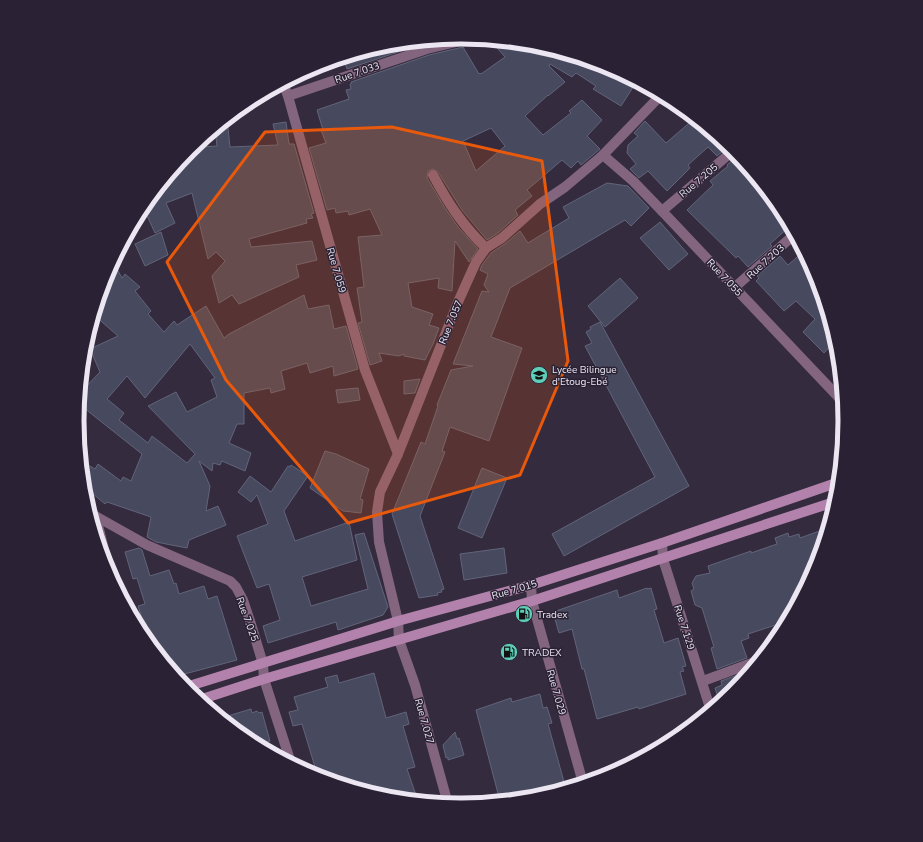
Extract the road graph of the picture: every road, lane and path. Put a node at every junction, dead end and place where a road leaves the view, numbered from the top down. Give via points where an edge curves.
1 (445, 45) edge
2 (285, 88) edge
3 (288, 96) junction
4 (657, 100) edge
5 (603, 155) junction
6 (729, 155) edge
7 (433, 175) dead end
8 (662, 211) junction
9 (791, 238) edge
10 (486, 248) junction
11 (734, 288) junction
12 (838, 397) edge
13 (398, 454) junction
14 (833, 485) edge
15 (829, 503) edge
16 (97, 517) edge
17 (662, 543) junction
18 (663, 559) junction
19 (531, 585) junction
20 (532, 601) junction
21 (398, 621) junction
22 (399, 640) junction
23 (751, 663) edge
24 (263, 664) junction
25 (264, 679) junction
26 (702, 681) junction
27 (193, 686) edge
28 (206, 698) edge
29 (709, 705) edge
30 (289, 756) edge
31 (581, 778) edge
32 (446, 797) edge

1 - 3 street, Rue 7.033
2 - 3 street, Rue 7.059
3 - 13 street, Rue 7.059 via 365,370
4 - 5 street, Rue 7.057
5 - 8 street, Rue 7.055
5 - 10 street, Rue 7.057 via 540,204 502,238
6 - 8 street, Rue 7.205
7 - 10 street via 462,223
8 - 11 street, Rue 7.055
9 - 11 street, Rue 7.203
10 - 13 street, Rue 7.057 via 476,262 458,302
11 - 12 street, Rue 7.055
13 - 21 street, Rue 7.057 via 380,492 377,512 379,542
14 - 17 main road, Rue 7.015
15 - 18 main road, Rue 7.015
16 - 24 street, Rue 7.025 via 147,545 230,581 243,600
17 - 18 street, Rue 7.129
17 - 19 main road, Rue 7.015
18 - 20 main road, Rue 7.015
18 - 26 street, Rue 7.129
19 - 20 street
19 - 21 main road, Rue 7.015
20 - 22 main road, Rue 7.015
20 - 31 street, Rue 7.029
21 - 22 street, Rue 7.027
21 - 24 main road, Rue 7.015
22 - 25 main road, Rue 7.015
22 - 32 street, Rue 7.027 via 415,685
23 - 26 street
24 - 25 street, Rue 7.025
24 - 27 main road, Rue 7.015
25 - 28 main road, Rue 7.015
25 - 30 street, Rue 7.025
26 - 29 street, Rue 7.129

